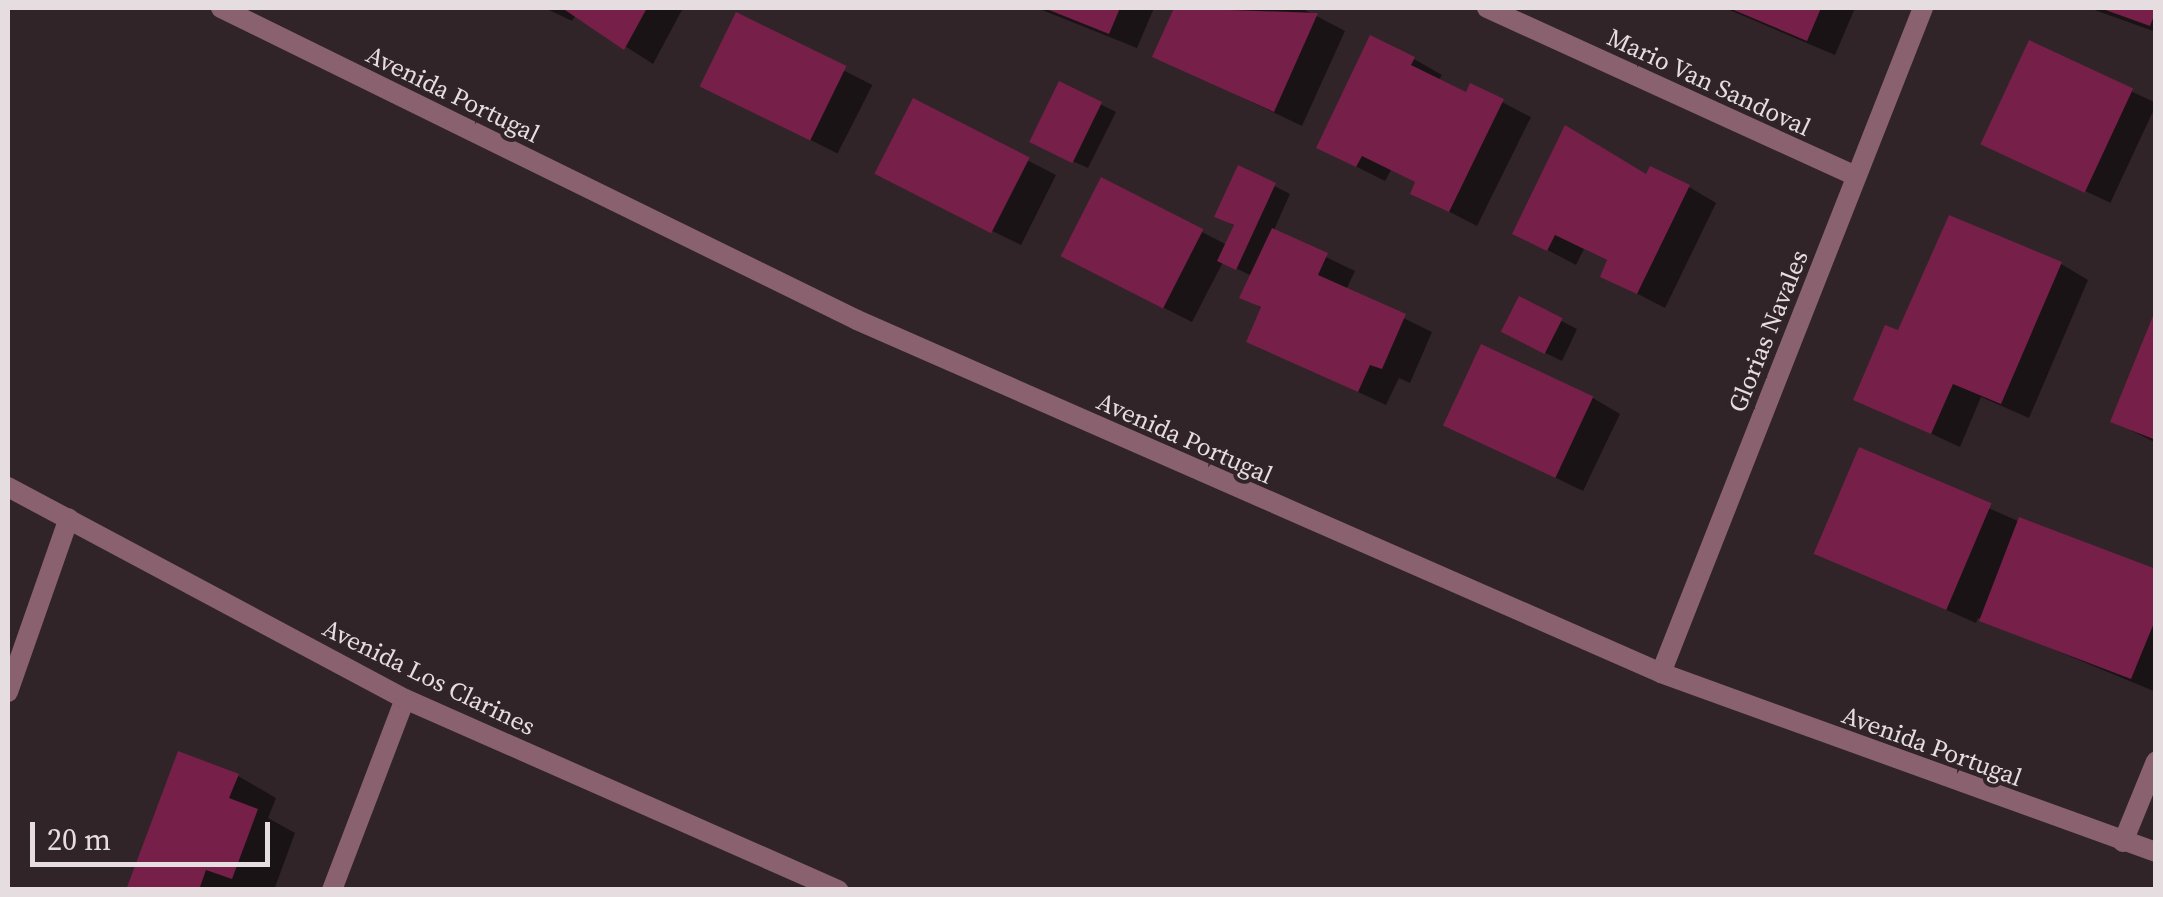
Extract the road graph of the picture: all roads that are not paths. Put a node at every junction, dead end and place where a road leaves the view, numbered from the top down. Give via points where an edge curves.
1 (221, 8) edge
2 (1486, 8) edge
3 (1923, 8) edge
4 (1856, 176) junction
5 (8, 487) edge
6 (68, 518) junction
7 (1660, 673) junction
8 (8, 692) edge
9 (405, 699) junction
10 (2156, 761) edge
11 (2123, 842) junction
12 (2156, 852) edge
13 (332, 890) edge
14 (839, 890) edge

1 - 7 street, Avenida Portugal via 858,320
2 - 4 street, Mario Van Sandoval
3 - 4 street, Glorias Navales
4 - 7 street, Glorias Navales
5 - 6 street, Avenida Los Clarines
6 - 8 street
6 - 9 street, Avenida Los Clarines
7 - 11 street, Avenida Portugal
9 - 13 street
9 - 14 street, Avenida Los Clarines
10 - 11 street
11 - 12 street, Avenida Portugal

